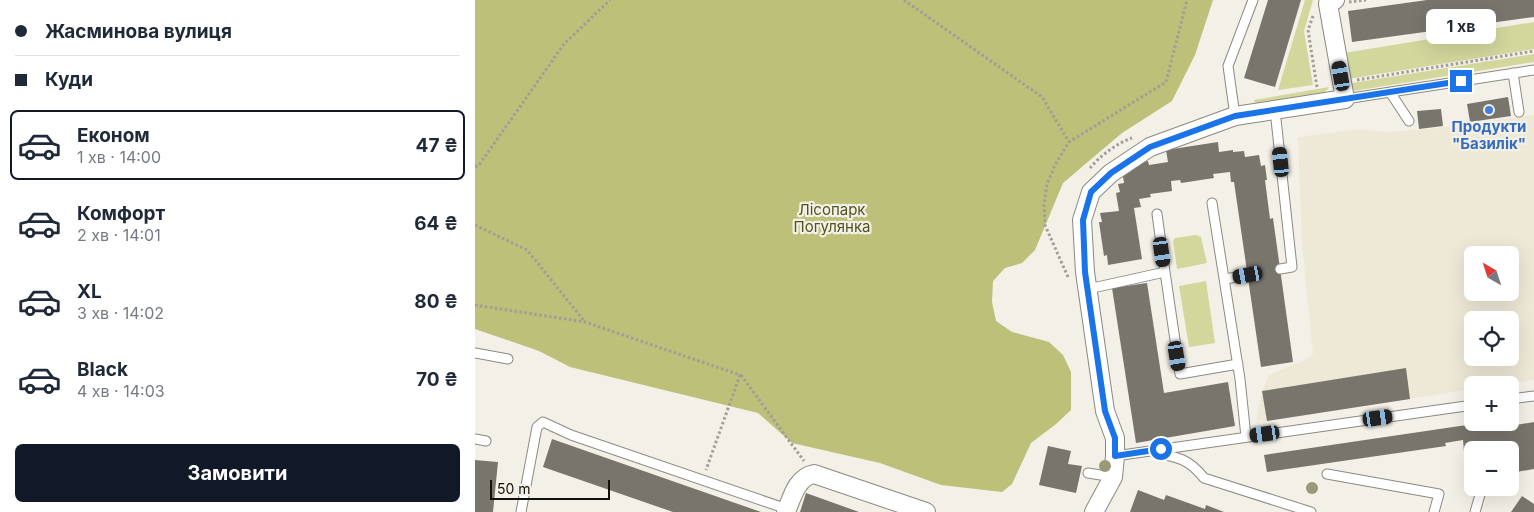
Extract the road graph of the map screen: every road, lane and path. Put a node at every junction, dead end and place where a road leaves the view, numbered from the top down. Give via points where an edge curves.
1 (610, 0) edge
2 (904, 0) edge
3 (1187, 0) edge
4 (1253, 0) edge
5 (1335, 0) edge
6 (1316, 8) dead end
7 (1534, 51) edge
8 (1534, 70) edge
9 (1513, 73) junction
10 (1343, 91) junction
11 (1390, 92) junction
12 (1275, 110) junction
13 (1519, 112) dead end
14 (1235, 116) junction
15 (1409, 121) dead end
16 (1069, 142) junction
17 (475, 167) edge
18 (1212, 203) dead end
19 (1157, 214) dead end
20 (475, 225) edge
21 (1279, 269) dead end
22 (1165, 272) junction
23 (1248, 275) dead end
24 (1225, 279) junction
25 (1080, 287) junction
26 (475, 305) edge
27 (585, 322) junction
28 (475, 353) edge
29 (509, 359) dead end
30 (1238, 364) junction
31 (740, 375) junction
32 (1534, 396) edge
33 (1519, 398) edge
34 (1464, 405) edge
35 (1247, 437) junction
36 (475, 439) edge
37 (486, 441) dead end
38 (1145, 452) junction
39 (1115, 456) junction
40 (1088, 473) dead end
41 (814, 474) junction
42 (1327, 474) dead end
43 (1113, 477) junction
44 (701, 480) junction
45 (1480, 496) edge
46 (787, 510) edge
47 (521, 512) edge
48 (926, 512) edge
49 (1094, 512) edge
50 (1311, 512) edge
51 (1434, 512) edge
52 (1475, 512) edge

1 - 17 path via 563,44
2 - 16 path via 1042,97
3 - 16 path via 1166,82
4 - 14 lane via 1228,66
5 - 10 street via 1328,4
6 - 10 path via 1309,30 1317,87
7 - 10 path
8 - 9 lane
9 - 11 lane
9 - 13 lane
10 - 11 lane
10 - 12 street
11 - 15 lane
12 - 14 street
12 - 21 lane via 1293,267
14 - 25 street via 1150,147 1111,173 1091,192 1083,220
16 - 25 path via 1047,184 1045,225 1057,254
18 - 24 lane
19 - 22 lane
20 - 27 path via 527,250
22 - 25 lane
22 - 30 lane via 1180,374
23 - 24 lane
24 - 30 lane
25 - 39 street via 1105,411 1115,438
26 - 27 path
27 - 31 path
28 - 29 lane
30 - 35 lane
31 - 41 path
31 - 44 path
32 - 33 lane
34 - 35 lane
35 - 38 lane
36 - 37 lane
38 - 39 lane
38 - 50 lane via 1183,458 1204,478
39 - 43 street
40 - 43 lane
41 - 46 street via 806,475 799,482
41 - 48 street
42 - 51 lane via 1439,494
43 - 49 street
44 - 46 lane
44 - 47 lane via 543,422 537,426
45 - 52 lane

